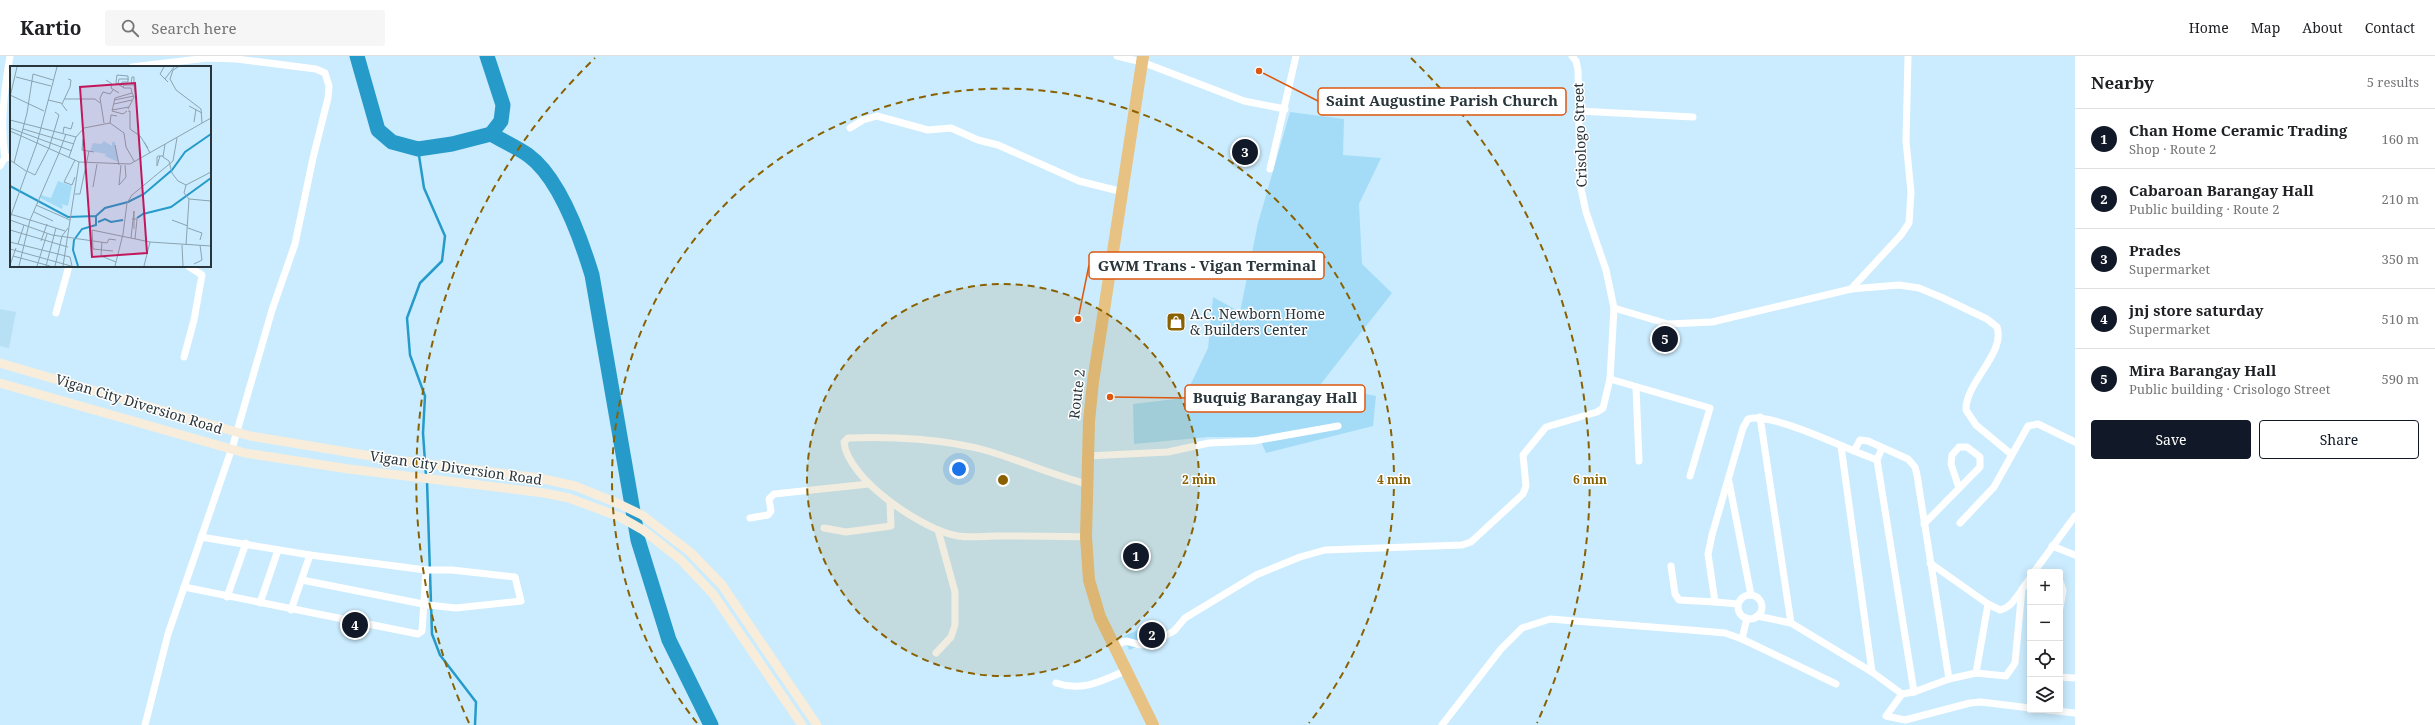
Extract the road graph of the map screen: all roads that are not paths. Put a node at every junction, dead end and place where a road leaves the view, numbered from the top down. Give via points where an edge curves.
1 (10, 56) edge
2 (1117, 56) edge
3 (1296, 56) edge
4 (1572, 56) edge
5 (1908, 56) edge
6 (208, 57) edge
7 (237, 58) edge
8 (1143, 59) edge
9 (140, 66) edge
10 (1285, 109) junction
11 (1579, 111) junction
12 (1693, 117) dead end
13 (850, 128) dead end
14 (8, 158) edge
15 (0, 166) edge
16 (1270, 169) dead end
17 (1123, 192) junction
18 (69, 267) edge
19 (190, 267) edge
20 (1851, 289) junction
21 (1614, 308) junction
22 (56, 313) dead end
23 (184, 357) dead end
24 (0, 363) edge
25 (1610, 379) junction
26 (0, 383) edge
27 (1636, 387) junction
28 (1760, 417) junction
29 (1338, 426) dead end
30 (2075, 442) edge
31 (1841, 446) junction
32 (1882, 448) junction
33 (1854, 451) junction
34 (2011, 454) junction
35 (1087, 456) junction
36 (1877, 460) junction
37 (1639, 461) dead end
38 (1690, 476) dead end
39 (1729, 479) junction
40 (869, 484) junction
41 (1087, 484) junction
42 (1959, 488) junction
43 (890, 502) junction
44 (2075, 517) edge
45 (750, 518) dead end
46 (1960, 523) dead end
47 (1924, 524) junction
48 (824, 528) dead end
49 (938, 530) junction
50 (1086, 536) junction
51 (201, 537) junction
52 (246, 543) junction
53 (2052, 546) junction
54 (278, 550) junction
55 (2075, 555) edge
56 (310, 556) junction
57 (1930, 563) junction
58 (1671, 566) dead end
59 (2036, 569) edge
60 (427, 570) junction
61 (302, 580) junction
62 (2027, 582) edge
63 (184, 587) junction
64 (2022, 589) junction
65 (1751, 594) junction
66 (227, 597) junction
67 (1715, 602) junction
68 (260, 604) junction
69 (1738, 604) junction
70 (1988, 604) junction
71 (426, 605) junction
72 (291, 610) junction
73 (1757, 616) junction
74 (1747, 618) junction
75 (1791, 623) junction
76 (1742, 639) junction
77 (1114, 646) junction
78 (936, 653) dead end
79 (1125, 671) junction
80 (1872, 672) junction
81 (1976, 673) junction
82 (2063, 676) edge
83 (2075, 678) edge
84 (1949, 679) junction
85 (1056, 683) dead end
86 (1836, 684) dead end
87 (1914, 692) junction
88 (1902, 694) junction
89 (2027, 708) edge
90 (2063, 712) edge
91 (2075, 713) edge
92 (145, 725) edge
93 (802, 725) edge
94 (817, 725) edge
95 (1153, 725) edge
96 (1442, 725) edge

1 - 14 street via 2,116 2,142
2 - 8 street
3 - 10 street
4 - 11 street, Crisologo Street via 1578,70
5 - 20 street via 1906,141 1911,192 1909,223 1902,235
6 - 7 street
6 - 9 street
7 - 51 street via 321,70 328,79 328,98 295,244 272,310 233,445
8 - 10 street via 1244,101
8 - 17 highway, Route 2
10 - 16 street
11 - 12 street
11 - 21 street, Crisologo Street via 1580,184 1586,212 1607,274
13 - 17 street via 877,116 928,130 951,128 998,145 1079,182
14 - 15 street
17 - 35 highway, Route 2 via 1093,382
18 - 22 street
19 - 23 street via 202,275
20 - 21 street via 1712,322 1668,324
20 - 34 street via 1911,286 1943,298 1993,324 1998,332 1998,338 1969,395 1966,410 1976,425
21 - 25 street, Crisologo Street
24 - 94 main road, Vigan City Diversion Road via 226,431 575,486 617,503 642,515 690,552 722,586
25 - 27 street
25 - 77 street, Crisologo Street via 1605,404 1600,411 1546,427 1530,444 1522,455 1526,490 1471,542 1462,545 1325,550 1300,557 1256,575 1185,618 1174,631 1155,641 1141,645 1126,641
26 - 93 main road, Vigan City Diversion Road via 245,453 569,498 620,517 643,530 698,577
27 - 37 street
27 - 38 street via 1710,408
28 - 31 street
28 - 39 street via 1745,422
28 - 75 street
29 - 35 street via 1254,441 1209,444 1168,452
30 - 34 street via 2034,424 2028,426
31 - 33 street
31 - 80 street
32 - 33 street via 1860,440
32 - 36 street
32 - 47 street via 1908,459 1915,467
33 - 36 street
34 - 46 street via 1994,487
35 - 41 highway, Route 2
36 - 87 street
39 - 65 street
39 - 67 street via 1708,554
40 - 41 street via 845,450 844,442 848,438 875,436 953,444 988,451
40 - 43 street
40 - 45 street via 774,494 769,499 771,511 768,515
41 - 50 highway, Route 2
42 - 42 street via 1981,464 1978,455 1965,447 1959,447 1952,456 1951,464
42 - 47 street
43 - 48 street via 891,526 846,532
43 - 49 street
44 - 53 street
47 - 57 street
49 - 50 street via 960,536
49 - 78 street via 955,592 955,625 951,637
50 - 77 highway, Route 2 via 1092,596
51 - 52 street
51 - 63 street
52 - 54 street
52 - 66 street
53 - 55 street
53 - 59 street
54 - 56 street
54 - 68 street
56 - 60 street
56 - 61 street
57 - 70 street
57 - 84 street
58 - 67 street via 1675,594 1679,600
60 - 71 street
60 - 71 street via 515,577 522,601 456,608
61 - 71 street
61 - 72 street
62 - 64 street
63 - 66 street
63 - 92 street via 168,634
64 - 70 street via 2004,609 2000,610
64 - 81 street via 2015,663 2012,669 2006,676
65 - 69 street via 1742,598
65 - 73 street via 1761,601 1762,607
66 - 68 street
67 - 69 street
68 - 72 street
69 - 74 street via 1739,612
70 - 81 street
71 - 72 street via 422,631 418,634
73 - 74 street
73 - 75 street
74 - 76 street
75 - 80 street
76 - 86 street
76 - 96 street via 1718,632 1550,619 1522,628 1501,649
77 - 79 highway, Route 2
79 - 85 street via 1083,687 1074,688
79 - 95 highway, Route 2
80 - 88 street
81 - 84 street
82 - 83 street
84 - 87 street
87 - 88 street
88 - 89 street via 1886,716 1905,720 1970,703 1996,703
90 - 91 street

